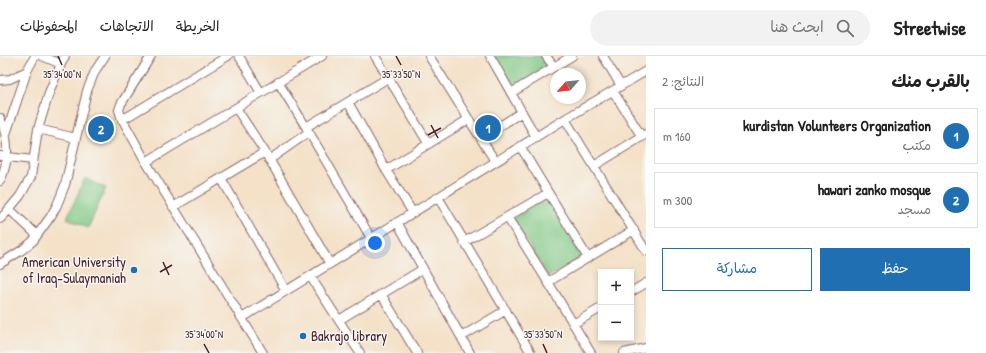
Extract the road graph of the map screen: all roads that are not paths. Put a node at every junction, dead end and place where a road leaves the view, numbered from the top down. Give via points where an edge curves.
1 (35, 56) edge
2 (42, 56) edge
3 (105, 56) edge
4 (151, 56) edge
5 (228, 56) edge
6 (239, 56) edge
7 (322, 56) edge
8 (375, 56) edge
9 (429, 56) edge
10 (490, 56) edge
11 (546, 56) edge
12 (572, 56) edge
13 (603, 56) edge
14 (63, 60) edge
15 (554, 68) joint
16 (27, 70) junction
17 (550, 70) edge
18 (646, 71) edge
19 (388, 78) junction
20 (0, 80) edge
21 (278, 82) junction
22 (621, 86) junction
23 (613, 91) junction
24 (261, 93) junction
25 (511, 93) junction
26 (348, 102) junction
27 (236, 108) junction
28 (522, 112) junction
29 (0, 118) edge
30 (469, 119) junction
31 (565, 119) junction
32 (122, 120) junction
33 (38, 130) junction
34 (308, 130) junction
35 (6, 134) junction
36 (536, 136) junction
37 (644, 136) edge
38 (76, 138) junction
39 (481, 138) junction
40 (428, 143) junction
41 (520, 146) junction
42 (265, 152) junction
43 (4, 156) edge
44 (34, 160) junction
45 (269, 160) junction
46 (146, 162) junction
47 (495, 162) junction
48 (594, 166) junction
49 (386, 170) junction
50 (221, 178) junction
51 (0, 181) edge
52 (548, 193) junction
53 (438, 197) junction
54 (173, 207) junction
55 (9, 209) junction
56 (413, 212) junction
57 (507, 217) junction
58 (0, 219) edge
59 (397, 222) junction
60 (634, 230) junction
61 (37, 235) junction
62 (371, 238) junction
63 (464, 242) junction
64 (646, 251) edge
65 (588, 258) junction
66 (0, 264) edge
67 (330, 264) junction
68 (423, 269) junction
69 (310, 276) junction
70 (548, 282) junction
71 (646, 283) edge
72 (634, 290) edge
73 (286, 291) junction
74 (381, 294) junction
75 (506, 310) junction
76 (598, 310) edge
77 (242, 318) junction
78 (338, 320) junction
79 (574, 324) junction
80 (461, 337) junction
81 (646, 348) edge
82 (263, 353) edge
83 (360, 353) edge
84 (417, 353) edge
85 (470, 353) edge
86 (531, 353) edge
87 (591, 353) edge
88 (624, 353) edge

1 - 16 street
2 - 14 street
3 - 38 street via 95,71 87,91
4 - 32 street via 120,107 119,114
5 - 32 street
6 - 24 street
7 - 21 street
8 - 19 street
9 - 30 street
10 - 25 street
11 - 15 street
12 - 15 street
13 - 22 street
14 - 33 street via 50,90
16 - 20 street via 10,79
16 - 35 street
17 - 25 street
18 - 22 street
19 - 26 street
19 - 40 street
21 - 24 street
21 - 34 street
22 - 23 street
23 - 31 street
23 - 37 street
24 - 27 street
25 - 28 street
26 - 34 street
26 - 49 street
27 - 42 street
27 - 46 street
28 - 36 street
28 - 39 street
29 - 35 street
30 - 39 street
30 - 40 street
31 - 36 street
31 - 48 street
32 - 46 street
33 - 38 street
33 - 44 street
34 - 45 street
34 - 62 street
35 - 43 street
36 - 41 street
37 - 48 street
38 - 61 street via 62,192 51,216
39 - 47 street
40 - 49 street
41 - 47 street
41 - 52 street
42 - 45 street
42 - 50 street
43 - 44 street
43 - 51 street via 5,169
44 - 55 street via 31,177
45 - 67 street
46 - 54 street
47 - 53 street
48 - 60 street
49 - 56 street
50 - 54 street
50 - 73 street
52 - 57 street
52 - 65 street
53 - 56 street
53 - 63 street
54 - 77 street
55 - 58 street
55 - 61 street
56 - 59 street
57 - 63 street
57 - 70 street
59 - 62 street
59 - 68 street
60 - 64 street
60 - 65 street
61 - 66 street via 22,250
62 - 67 street
63 - 75 street
65 - 70 street
67 - 69 street
68 - 74 street
68 - 80 street
69 - 73 street
69 - 78 street
70 - 79 street
71 - 72 street
73 - 77 street
74 - 78 street
74 - 84 street
75 - 80 street
75 - 86 street
76 - 79 street
77 - 82 street
78 - 83 street
79 - 87 street
80 - 85 street
81 - 88 street

